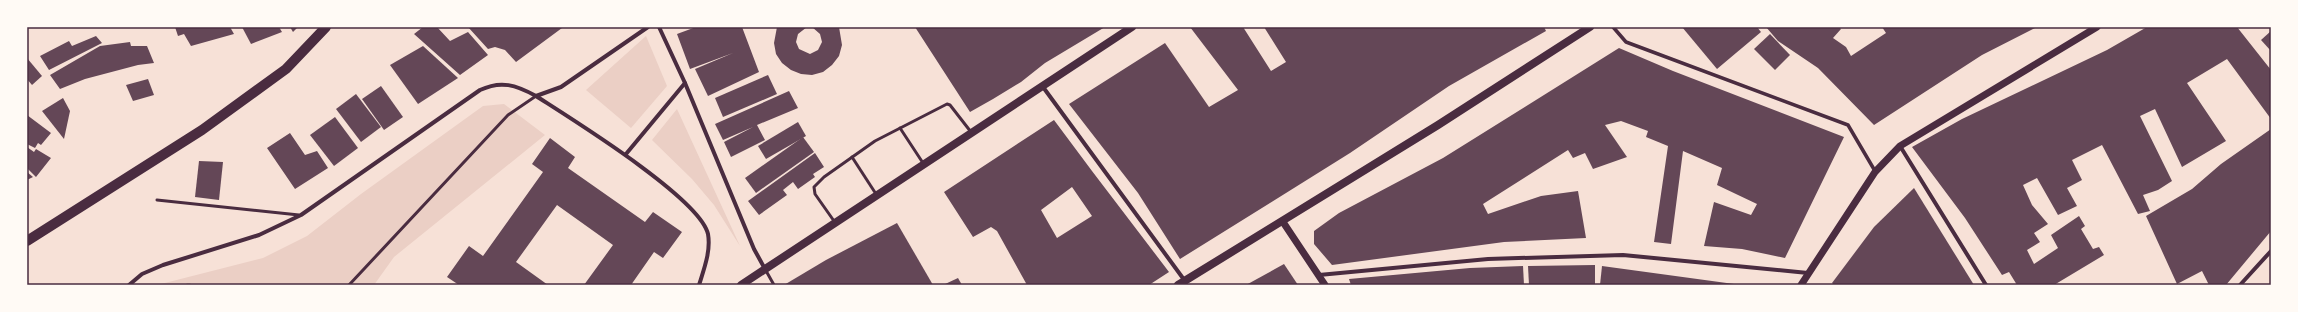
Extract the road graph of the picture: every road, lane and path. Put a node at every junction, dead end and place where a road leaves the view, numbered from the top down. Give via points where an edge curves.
1 (326, 27) edge
2 (648, 27) edge
3 (659, 27) edge
4 (1132, 27) edge
5 (1590, 27) edge
6 (1613, 27) edge
7 (2097, 27) edge
8 (685, 83) junction
9 (1043, 87) junction
10 (536, 96) junction
11 (900, 128) junction
12 (972, 134) junction
13 (1900, 146) junction
14 (626, 154) junction
15 (852, 157) junction
16 (924, 165) junction
17 (1875, 172) junction
18 (877, 196) junction
19 (157, 200) dead end
20 (301, 215) junction
21 (1283, 222) junction
22 (835, 223) junction
23 (27, 241) edge
24 (2271, 251) edge
25 (765, 269) junction
26 (1808, 273) junction
27 (1319, 275) junction
28 (1181, 283) edge
29 (129, 285) edge
30 (349, 285) edge
31 (699, 285) edge
32 (741, 285) edge
33 (774, 285) edge
34 (1325, 285) edge
35 (1801, 285) edge
36 (1986, 285) edge
37 (2240, 285) edge

1 - 23 main road via 286,68 202,130
2 - 10 street via 561,88
3 - 8 street
4 - 9 main road
5 - 21 main road
6 - 17 street via 1626,42 1848,125
7 - 13 street
8 - 14 street
8 - 25 street via 754,249
9 - 12 main road
9 - 28 street
10 - 14 street
10 - 20 street via 506,83 492,84 480,90
10 - 30 lane via 508,115
11 - 12 lane via 947,104
11 - 15 lane
11 - 16 lane
12 - 16 main road
13 - 17 street
13 - 36 street
14 - 31 street via 683,202 708,233 708,249
15 - 18 lane
15 - 22 lane via 814,186 815,194
16 - 18 main road
17 - 26 street
18 - 22 main road
19 - 20 lane
20 - 29 street via 259,235 163,265 142,274
21 - 27 street
21 - 28 main road
22 - 25 main road
24 - 37 street
25 - 32 main road
25 - 33 lane
26 - 27 street via 1623,255 1488,259
26 - 35 street
27 - 34 street

